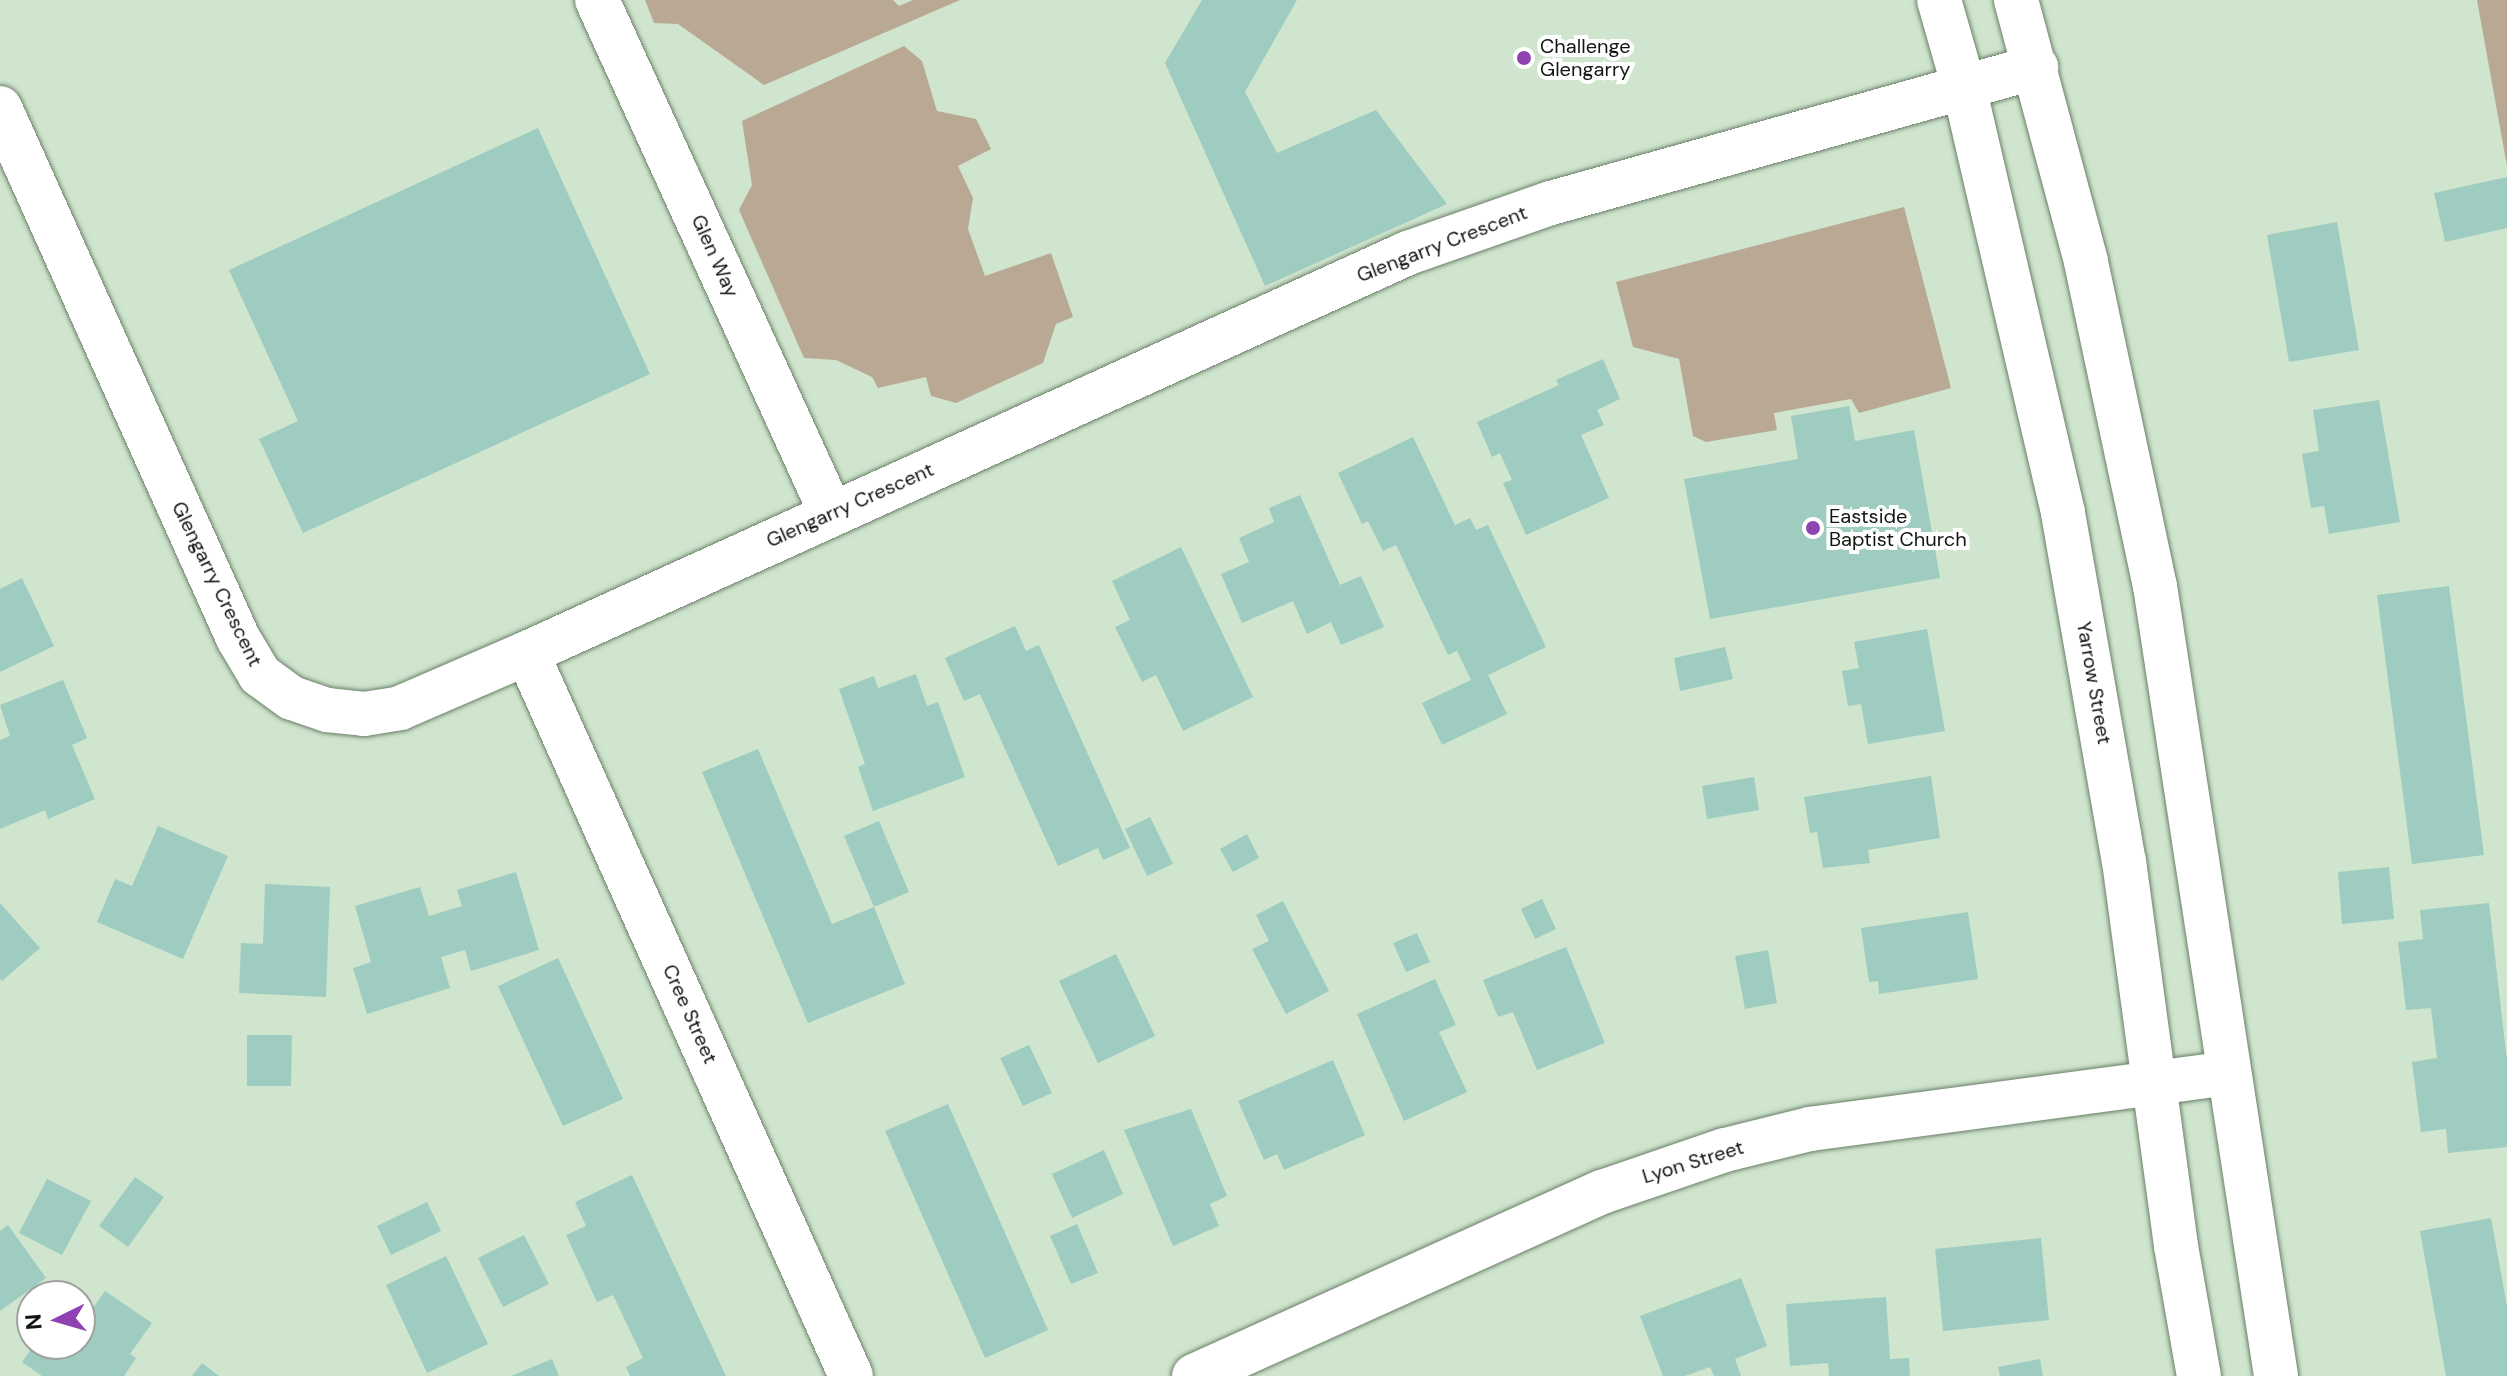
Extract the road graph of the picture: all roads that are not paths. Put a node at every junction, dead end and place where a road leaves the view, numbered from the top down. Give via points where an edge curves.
1 (597, 0) edge
2 (1939, 0) edge
3 (2016, 0) edge
4 (2036, 67) junction
5 (1964, 87) junction
6 (0, 108) edge
7 (831, 513) junction
8 (527, 653) junction
9 (2228, 1073) junction
10 (2154, 1083) junction
11 (851, 1376) edge
12 (1194, 1376) edge
13 (2199, 1376) edge
14 (2276, 1376) edge

1 - 7 street, Glen Way
2 - 5 street, Yarrow Street
3 - 4 street
4 - 5 street, Glengarry Crescent
4 - 9 street via 2086,262 2155,586
5 - 7 street, Glengarry Crescent via 1551,203 1408,253
5 - 10 street, Yarrow Street via 2063,513 2119,832
6 - 8 street, Glengarry Crescent via 238,638 260,675 292,698 327,710 364,714 400,708
7 - 8 street, Glengarry Crescent
8 - 11 street, Cree Street
9 - 10 street, Lyon Street
9 - 14 street
10 - 12 street, Lyon Street via 1810,1129 1725,1150 1602,1192
10 - 13 street, Yarrow Street

